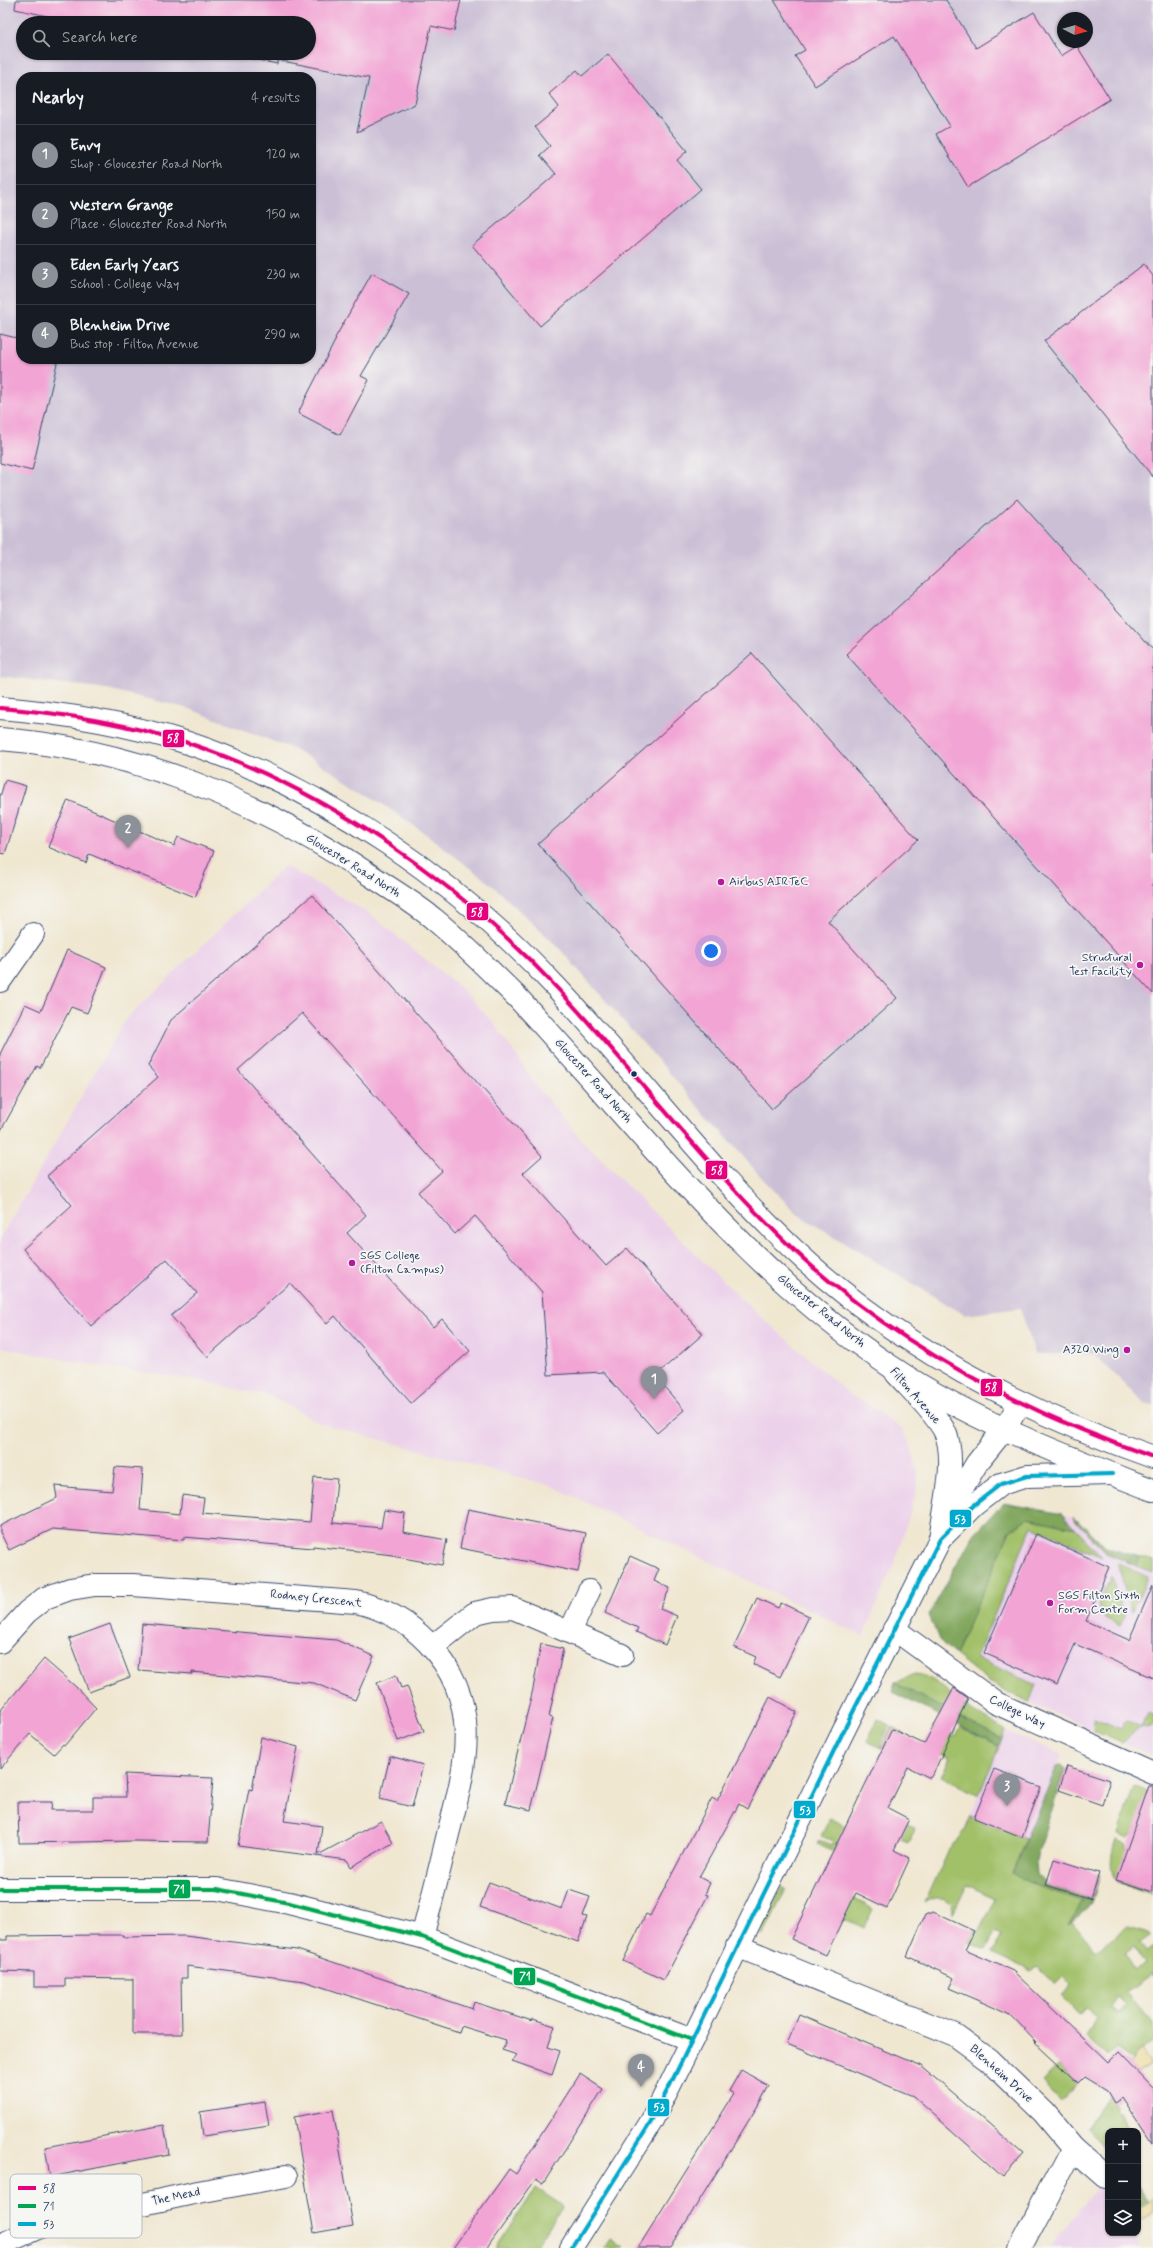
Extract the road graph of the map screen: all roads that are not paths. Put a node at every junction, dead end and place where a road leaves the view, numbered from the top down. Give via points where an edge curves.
1 (0, 708) edge
2 (0, 739) edge
3 (33, 934) dead end
4 (0, 981) edge
5 (888, 1365) junction
6 (1020, 1403) junction
7 (1005, 1428) junction
8 (1153, 1457) edge
9 (1112, 1474) junction
10 (1153, 1490) edge
11 (942, 1530) junction
12 (589, 1591) dead end
13 (894, 1629) junction
14 (570, 1632) junction
15 (0, 1642) edge
16 (432, 1647) junction
17 (622, 1655) dead end
18 (1153, 1773) edge
19 (0, 1889) edge
20 (422, 1937) junction
21 (737, 1946) junction
22 (692, 2040) junction
23 (1073, 2148) junction
24 (286, 2176) dead end
25 (1105, 2176) edge
26 (142, 2204) edge
27 (15, 2238) edge
28 (0, 2245) edge
29 (571, 2248) edge
30 (1020, 2248) edge

1 - 6 street via 77,717 189,744 263,774 313,800 404,855 462,899 526,956 730,1184 794,1250 857,1303 915,1344
2 - 5 street, Gloucester Road North via 27,741 107,756 193,782 250,806 314,840 408,901 434,920 517,997 743,1243 806,1302
3 - 4 street
5 - 7 street, Gloucester Road North via 918,1384
5 - 11 street, Filton Avenue via 937,1420 947,1437 950,1466
6 - 7 street, Filton Avenue
6 - 8 street
7 - 9 street, Gloucester Road North
7 - 11 street, Filton Avenue via 977,1463
9 - 10 street, Gloucester Road North
9 - 11 street, Filton Avenue via 1027,1476 1001,1484
11 - 13 street, Filton Avenue
12 - 14 street
13 - 18 street, College Way via 996,1703
13 - 21 street, Filton Avenue
14 - 16 street via 513,1608 493,1609 475,1613
14 - 17 street
15 - 16 street, Rodney Crescent via 27,1612 45,1598 70,1589 112,1584 356,1602 380,1609 394,1617
16 - 20 street, Rodney Crescent via 454,1681 461,1700 467,1742 464,1775
19 - 20 street via 217,1889 289,1903
20 - 22 street
21 - 22 street, Filton Avenue
21 - 23 street, Blenheim Drive via 955,2035 988,2059 1043,2112
22 - 29 street, Filton Avenue via 651,2122
23 - 25 street, Blenheim Drive
23 - 30 street
24 - 26 street, The Mead
27 - 28 street, The Mead

